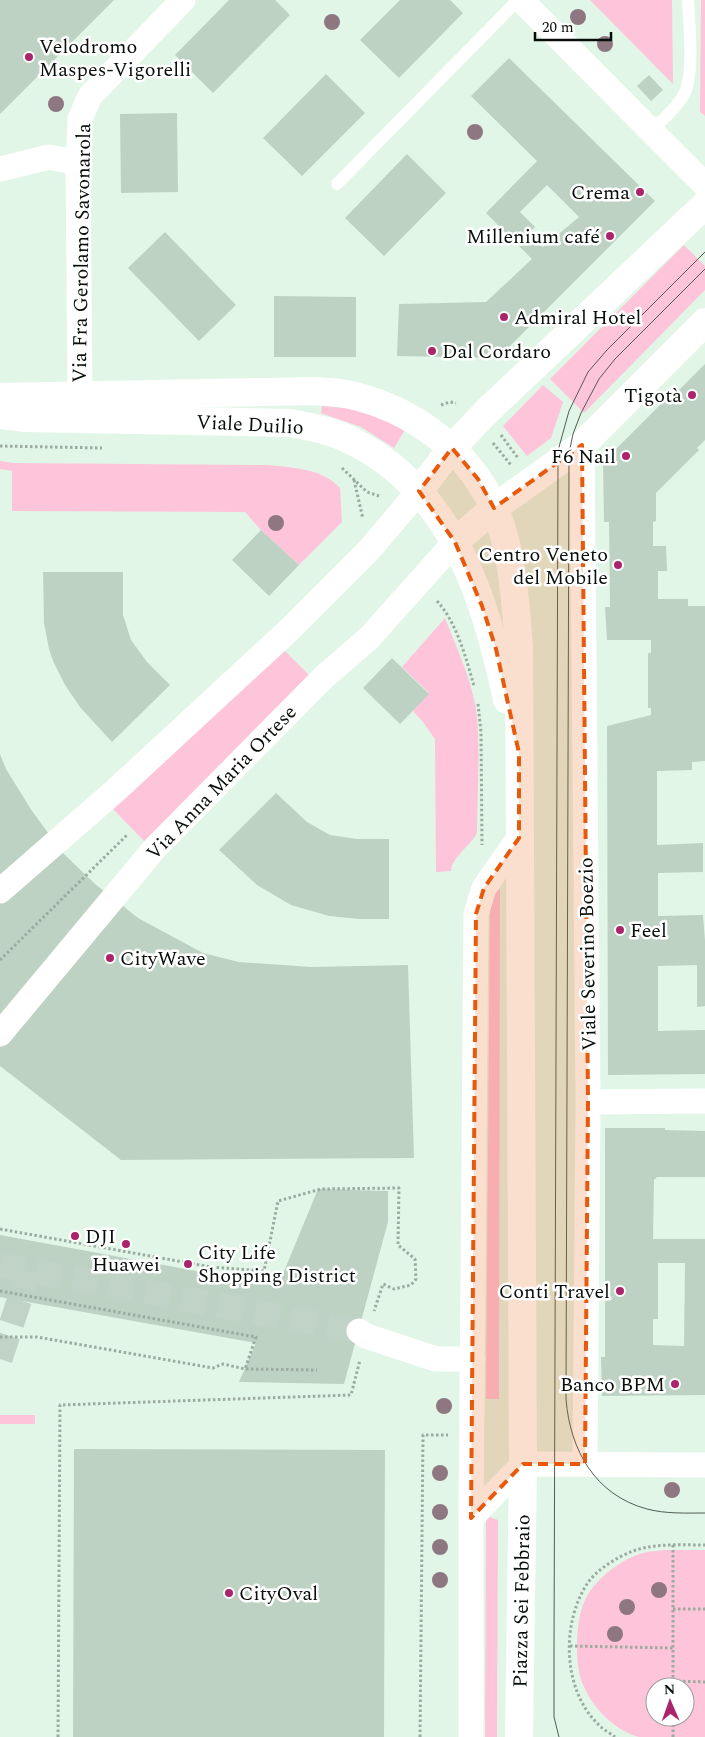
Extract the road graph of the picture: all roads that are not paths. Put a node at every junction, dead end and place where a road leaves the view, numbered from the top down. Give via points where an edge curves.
1 (183, 0) edge
2 (519, 0) edge
3 (688, 0) edge
4 (651, 130) junction
5 (78, 163) junction
6 (0, 169) edge
7 (337, 184) dead end
8 (705, 185) edge
9 (705, 205) edge
10 (705, 322) edge
11 (80, 395) junction
12 (0, 397) edge
13 (0, 415) edge
14 (582, 445) junction
15 (452, 448) junction
16 (419, 491) junction
17 (494, 508) junction
18 (455, 542) junction
19 (519, 753) junction
20 (519, 838) junction
21 (0, 891) edge
22 (0, 1034) edge
23 (705, 1101) edge
24 (588, 1102) junction
25 (363, 1334) tunnel mouth
26 (473, 1359) junction
27 (523, 1464) junction
28 (585, 1464) junction
29 (705, 1465) edge
30 (471, 1518) junction
31 (471, 1737) edge
32 (519, 1737) edge

1 - 5 street, Via Fra Gerolamo Savonarola via 90,96 80,119
2 - 4 street
2 - 7 lane
3 - 4 lane via 689,78 684,95 675,108
4 - 8 street
5 - 6 street via 49,157
5 - 11 street, Via Fra Gerolamo Savonarola
9 - 15 street via 491,422
10 - 14 street
11 - 12 street, Viale Duilio
11 - 15 street, Viale Duilio via 344,393 404,414
13 - 16 street, Viale Duilio via 290,423 323,429 352,441 388,462
14 - 17 street
14 - 24 street, Viale Severino Boezio
15 - 16 street
15 - 17 street, Viale Duilio via 478,479
16 - 18 street, Viale Duilio via 438,513
16 - 21 street via 328,593 116,790
17 - 18 street
17 - 19 street via 506,547 514,592 519,646
18 - 19 street via 496,649
18 - 22 street, Via Anna Maria Ortese via 369,638 324,677 155,848
19 - 20 street
20 - 26 street via 484,888 476,914
20 - 27 street
23 - 24 street
24 - 28 street, Viale Severino Boezio
25 - 26 street via 436,1358
26 - 30 street via 463,1435
27 - 28 street
27 - 30 street, Piazza Sei Febbraio
27 - 32 street, Piazza Sei Febbraio
28 - 29 street
30 - 31 street

